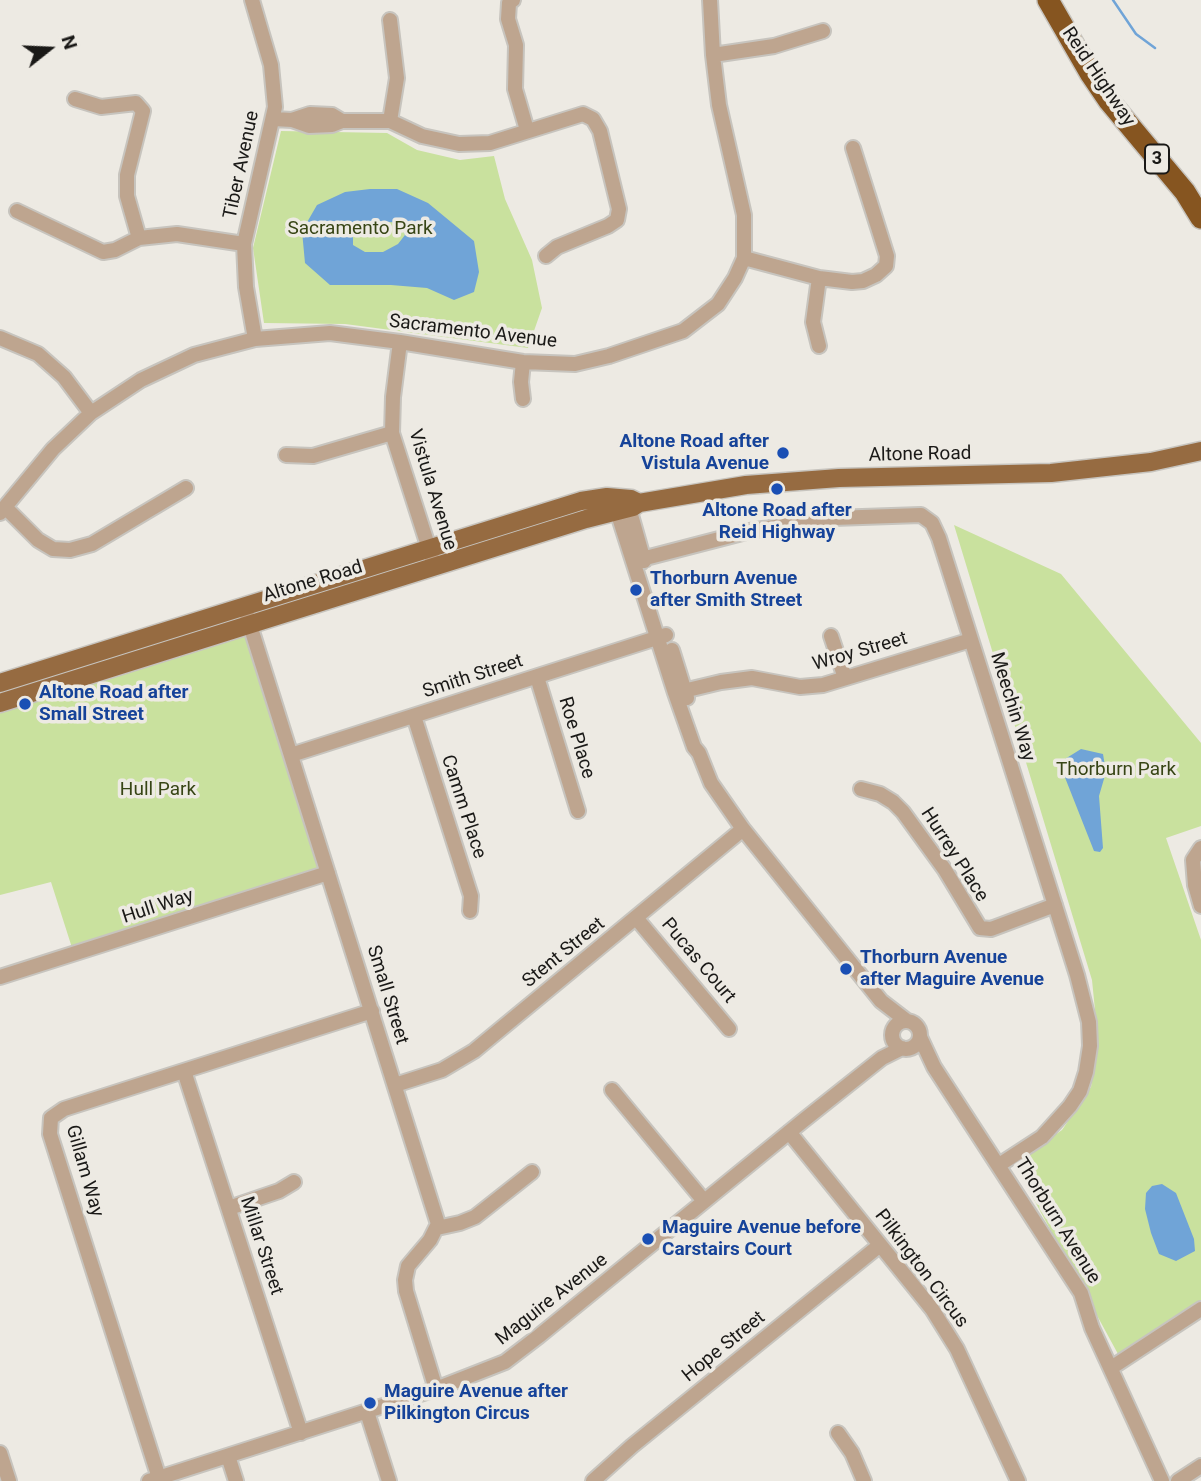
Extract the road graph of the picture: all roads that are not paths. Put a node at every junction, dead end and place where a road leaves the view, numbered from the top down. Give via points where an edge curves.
1 (252, 0) edge
2 (513, 0) edge
3 (710, 0) edge
4 (1048, 0) edge
5 (1061, 0) edge
6 (390, 20) dead end
7 (823, 31) dead end
8 (713, 55) junction
9 (75, 99) dead end
10 (274, 119) junction
11 (390, 121) junction
12 (527, 130) junction
13 (853, 148) dead end
14 (1201, 195) edge
15 (17, 211) dead end
16 (1201, 218) edge
17 (139, 238) junction
18 (244, 244) junction
19 (546, 256) dead end
20 (744, 258) junction
21 (819, 278) junction
22 (0, 338) edge
23 (255, 340) junction
24 (400, 342) junction
25 (819, 346) dead end
26 (523, 362) junction
27 (523, 399) dead end
28 (91, 413) junction
29 (392, 433) junction
30 (1201, 451) edge
31 (286, 455) dead end
32 (186, 488) dead end
33 (628, 507) junction
34 (3, 511) edge
35 (429, 547) junction
36 (639, 560) junction
37 (435, 566) junction
38 (247, 615) junction
39 (831, 636) dead end
40 (663, 637) junction
41 (971, 639) junction
42 (537, 677) junction
43 (845, 678) junction
44 (0, 683) edge
45 (680, 691) junction
46 (0, 702) edge
47 (414, 716) junction
48 (291, 755) junction
49 (862, 789) dead end
50 (578, 811) dead end
51 (743, 829) junction
52 (1201, 848) edge
53 (328, 873) junction
54 (1055, 905) junction
55 (1201, 906) edge
56 (470, 911) dead end
57 (637, 919) junction
58 (0, 977) edge
59 (881, 1001) junction
60 (372, 1011) junction
61 (907, 1021) junction
62 (729, 1029) dead end
63 (920, 1037) junction
64 (898, 1041) junction
65 (934, 1067) junction
66 (184, 1071) junction
67 (395, 1085) junction
68 (612, 1090) dead end
69 (789, 1132) junction
70 (999, 1164) junction
71 (532, 1172) dead end
72 (294, 1182) dead end
73 (704, 1201) junction
74 (229, 1208) junction
75 (437, 1228) junction
76 (880, 1245) junction
77 (1201, 1310) edge
78 (1111, 1368) junction
79 (436, 1389) junction
80 (367, 1412) junction
81 (301, 1433) junction
82 (838, 1433) dead end
83 (0, 1453) edge
84 (228, 1456) junction
85 (1201, 1466) edge
86 (154, 1479) edge
87 (9, 1481) edge
88 (236, 1481) edge
89 (389, 1481) edge
90 (593, 1481) edge
91 (864, 1481) edge
92 (1018, 1481) edge
93 (1162, 1481) edge
94 (1178, 1481) edge

1 - 10 street, Tiber Avenue via 271,65
2 - 12 street via 508,19 516,45 515,89
3 - 8 street, Sacramento Avenue
4 - 16 highway, Reid Highway / 3 via 1090,73
5 - 14 highway, Reid Highway / 3 via 1118,94
6 - 11 street via 397,78
7 - 8 street via 774,46
8 - 20 street, Sacramento Avenue via 719,105 744,215
9 - 17 street via 101,107 136,103 142,111 127,175 127,196
10 - 11 street via 310,114 332,115 342,121
10 - 18 street, Tiber Avenue
11 - 12 street via 422,136 459,144 490,143
12 - 19 street via 583,114 593,118 619,209 618,220
13 - 21 street via 887,256 886,266 863,281
15 - 17 street via 103,252
17 - 18 street via 177,233
18 - 23 street, Tiber Avenue
20 - 21 street
20 - 26 street, Sacramento Avenue via 718,304 683,331 579,363
21 - 25 street via 813,322
22 - 28 street via 38,354 64,377
23 - 24 street, Sacramento Avenue via 330,333
23 - 28 street, Sacramento Avenue via 194,355 141,380
24 - 26 street, Sacramento Avenue
24 - 29 street, Vistula Avenue
26 - 27 street
28 - 34 street, Sacramento Avenue via 53,449
29 - 31 street via 313,456
29 - 35 street, Vistula Avenue
30 - 33 main road, Altone Road via 1035,474 772,482
32 - 34 street via 92,544 70,550 53,549
33 - 35 main road, Altone Road via 631,499 593,498
33 - 36 street
33 - 37 main road, Altone Road
35 - 37 street, Vistula Avenue
35 - 38 main road, Altone Road
36 - 40 street
36 - 41 street, Meechin Way via 750,531 833,518 921,515 932,523 939,538
37 - 38 main road, Altone Road
38 - 44 main road, Altone Road
38 - 46 main road, Altone Road
38 - 48 street, Small Street
39 - 43 street
40 - 42 street, Smith Street
40 - 45 street
41 - 43 street, Wroy Street
41 - 54 street, Meechin Way
42 - 47 street, Smith Street
42 - 50 street, Roe Place
43 - 45 street, Wroy Street via 800,687 752,678
45 - 51 street via 701,744 699,753 719,797
47 - 48 street, Smith Street
47 - 56 street, Camm Place via 471,896
48 - 53 street, Small Street
49 - 54 street, Hurrey Place via 886,798 903,812 980,928 991,929
51 - 57 street, Stent Street
51 - 59 street
52 - 55 street via 1193,860
53 - 58 street, Hull Way
53 - 60 street, Small Street
54 - 70 street, Meechin Way via 1089,1022 1086,1072 1080,1091 1055,1124
57 - 62 street, Pucas Court
57 - 67 street, Stent Street via 474,1051 442,1070
59 - 61 street
59 - 64 street
60 - 66 street, Gillam Way
60 - 67 street, Small Street
61 - 63 street, Thorburn Avenue via 917,1026
61 - 64 street via 900,1022
63 - 64 street via 917,1044
63 - 65 street, Thorburn Avenue
64 - 65 street, Thorburn Avenue
64 - 69 street, Maguire Avenue
65 - 70 street, Thorburn Avenue
66 - 74 street, Millar Street
66 - 86 street, Gillam Way via 64,1109 51,1118 50,1134
67 - 75 street, Small Street
68 - 73 street
69 - 73 street, Maguire Avenue
69 - 76 street, Pilkington Circus
70 - 78 street, Thorburn Avenue via 1081,1293
71 - 75 street via 475,1217
72 - 74 street
73 - 79 street, Maguire Avenue via 514,1356
74 - 81 street, Millar Street
75 - 79 street via 408,1266 405,1280
76 - 90 street, Hope Street
76 - 92 street, Pilkington Circus via 932,1309 957,1349
77 - 78 street
78 - 93 street, Thorburn Avenue
79 - 80 street, Maguire Avenue
80 - 81 street, Maguire Avenue
80 - 89 street
81 - 84 street, Maguire Avenue
82 - 91 street
83 - 87 street
84 - 86 street, Maguire Avenue
84 - 88 street
85 - 94 street

